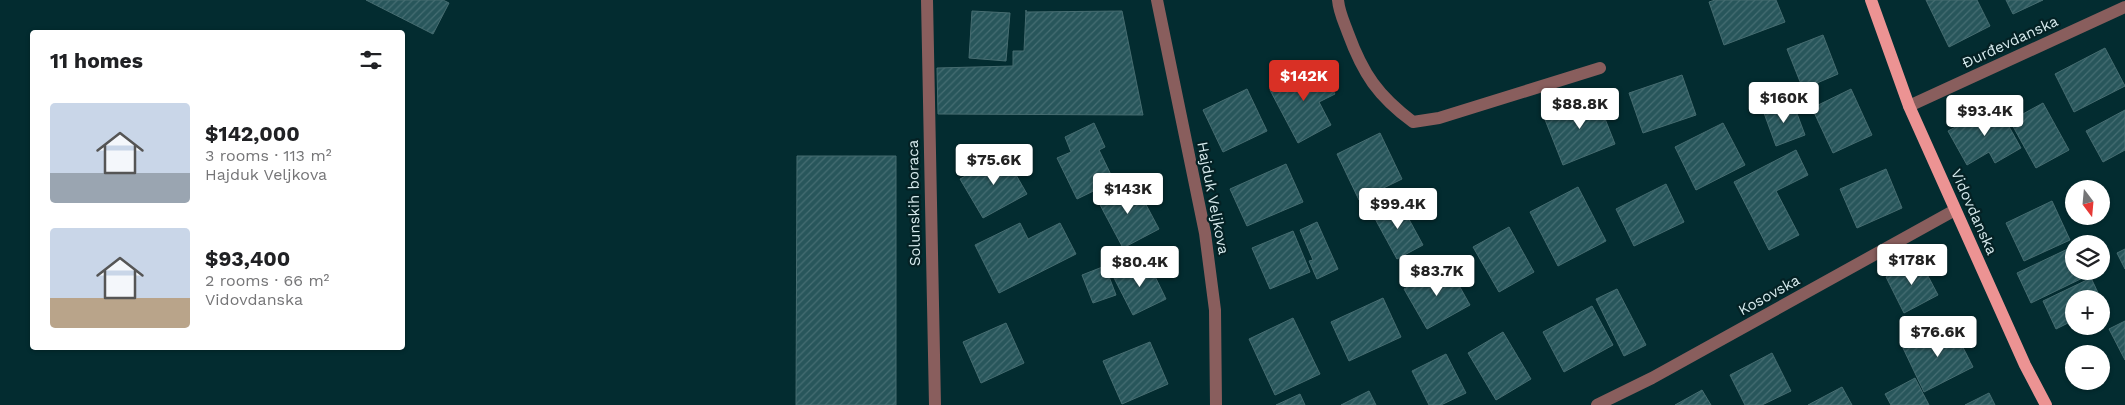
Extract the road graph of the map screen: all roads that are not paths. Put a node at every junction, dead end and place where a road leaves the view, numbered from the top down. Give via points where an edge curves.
1 (927, 0) edge
2 (1157, 0) edge
3 (1338, 0) edge
4 (1871, 0) edge
5 (2125, 7) edge
6 (1600, 68) dead end
7 (1909, 106) junction
8 (1955, 210) junction
9 (935, 405) edge
10 (1216, 405) edge
11 (1597, 405) edge
12 (2046, 405) edge

1 - 9 street, Solunskih boraca
2 - 10 street, Hajduk Veljkova via 1205,233 1215,310
3 - 6 street via 1354,47 1372,84 1391,106 1413,122 1439,118
4 - 7 main road, Vidovdanska
5 - 7 street, Đurđevdanska
7 - 8 main road, Vidovdanska
8 - 11 street, Kosovska via 1661,373
8 - 12 main road, Vidovdanska

